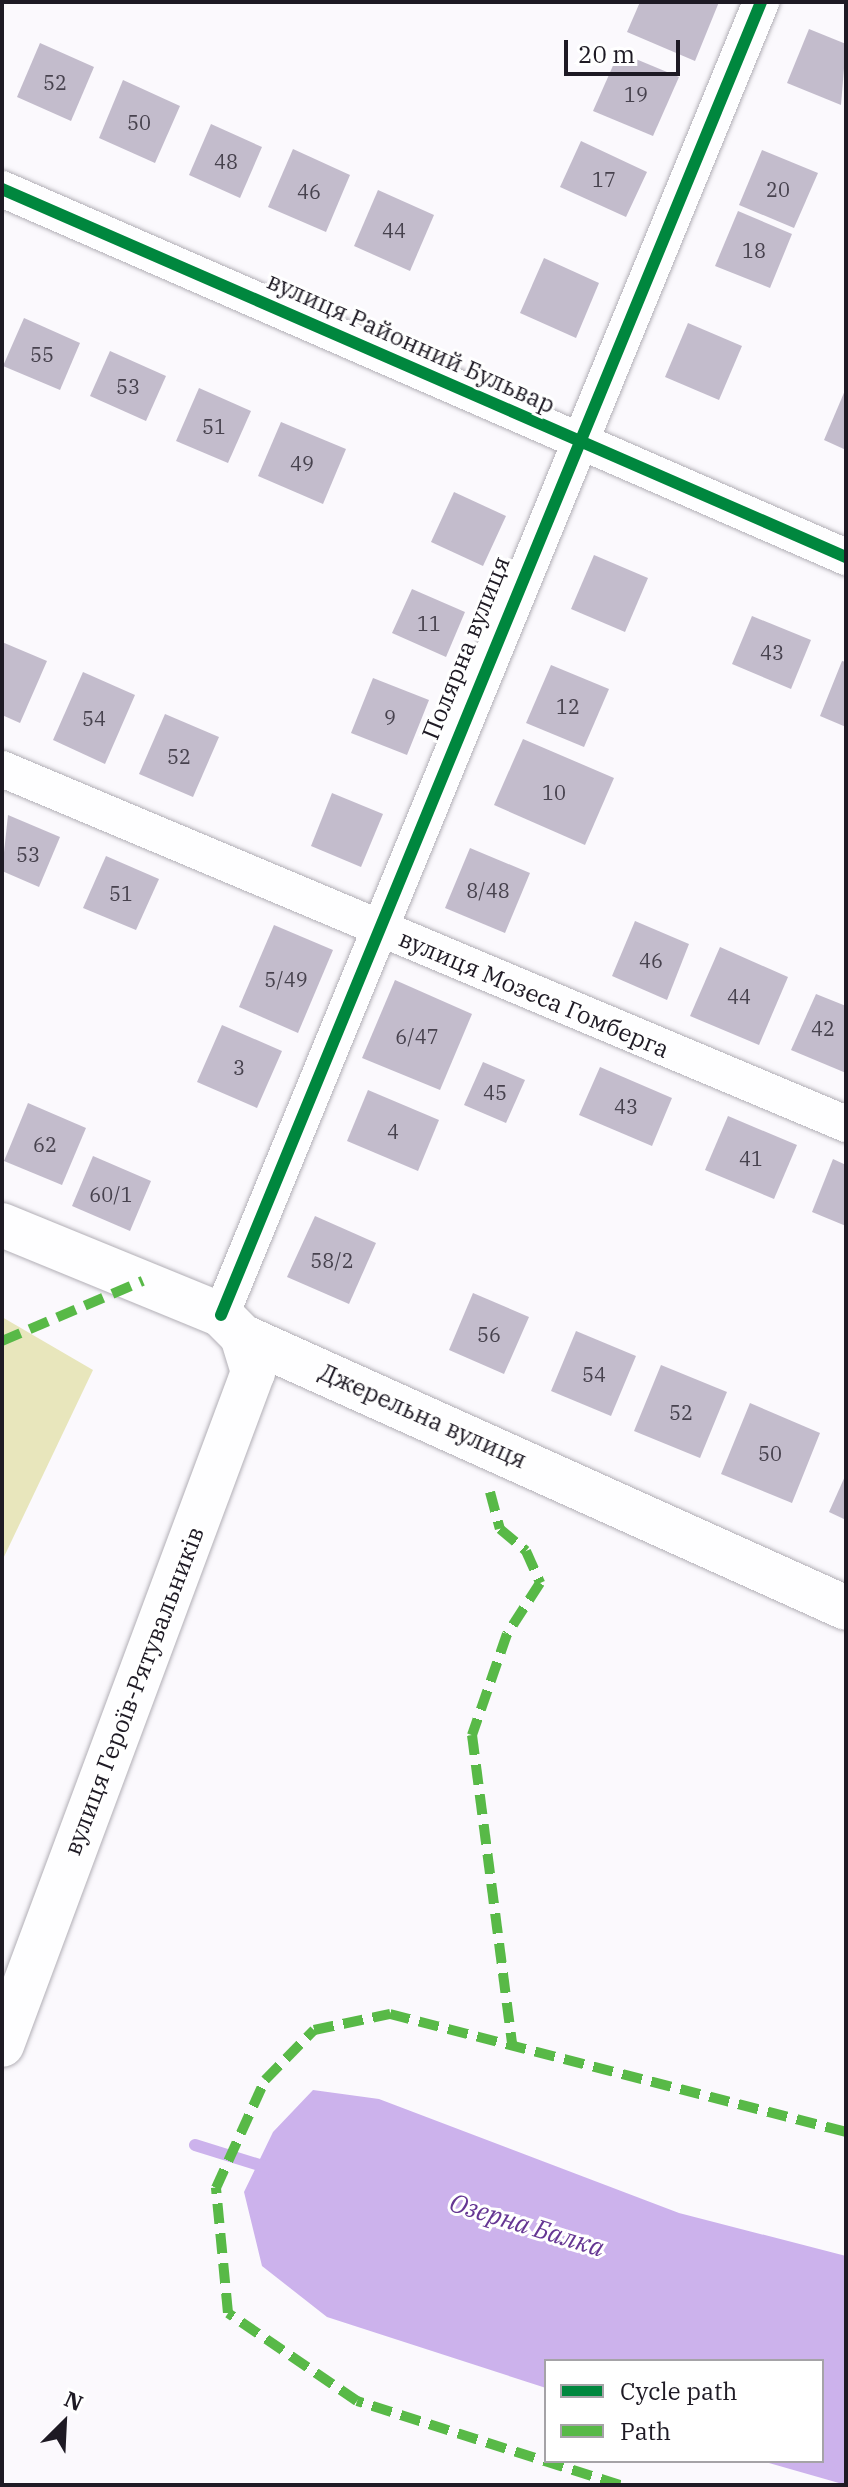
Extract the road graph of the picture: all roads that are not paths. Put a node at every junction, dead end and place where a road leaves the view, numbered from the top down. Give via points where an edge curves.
1 (761, 2) edge
2 (2, 189) edge
3 (575, 439) junction
4 (846, 557) edge
5 (2, 769) edge
6 (376, 927) junction
7 (846, 1124) edge
8 (2, 1225) edge
9 (232, 1326) junction
10 (846, 1608) edge
11 (2, 2045) edge

1 - 3 street, Полярна вулиця
2 - 3 street, вулиця Районний Бульвар
3 - 4 street, вулиця Районний Бульвар
3 - 6 street, Полярна вулиця
5 - 6 street, вулиця Мозеса Гомберга
6 - 7 street, вулиця Мозеса Гомберга
6 - 9 street, Полярна вулиця
8 - 9 main road, Джерельна вулиця
9 - 10 main road, Джерельна вулиця
9 - 11 main road, вулиця Героїв-Рятувальників via 253,1372 236,1430

